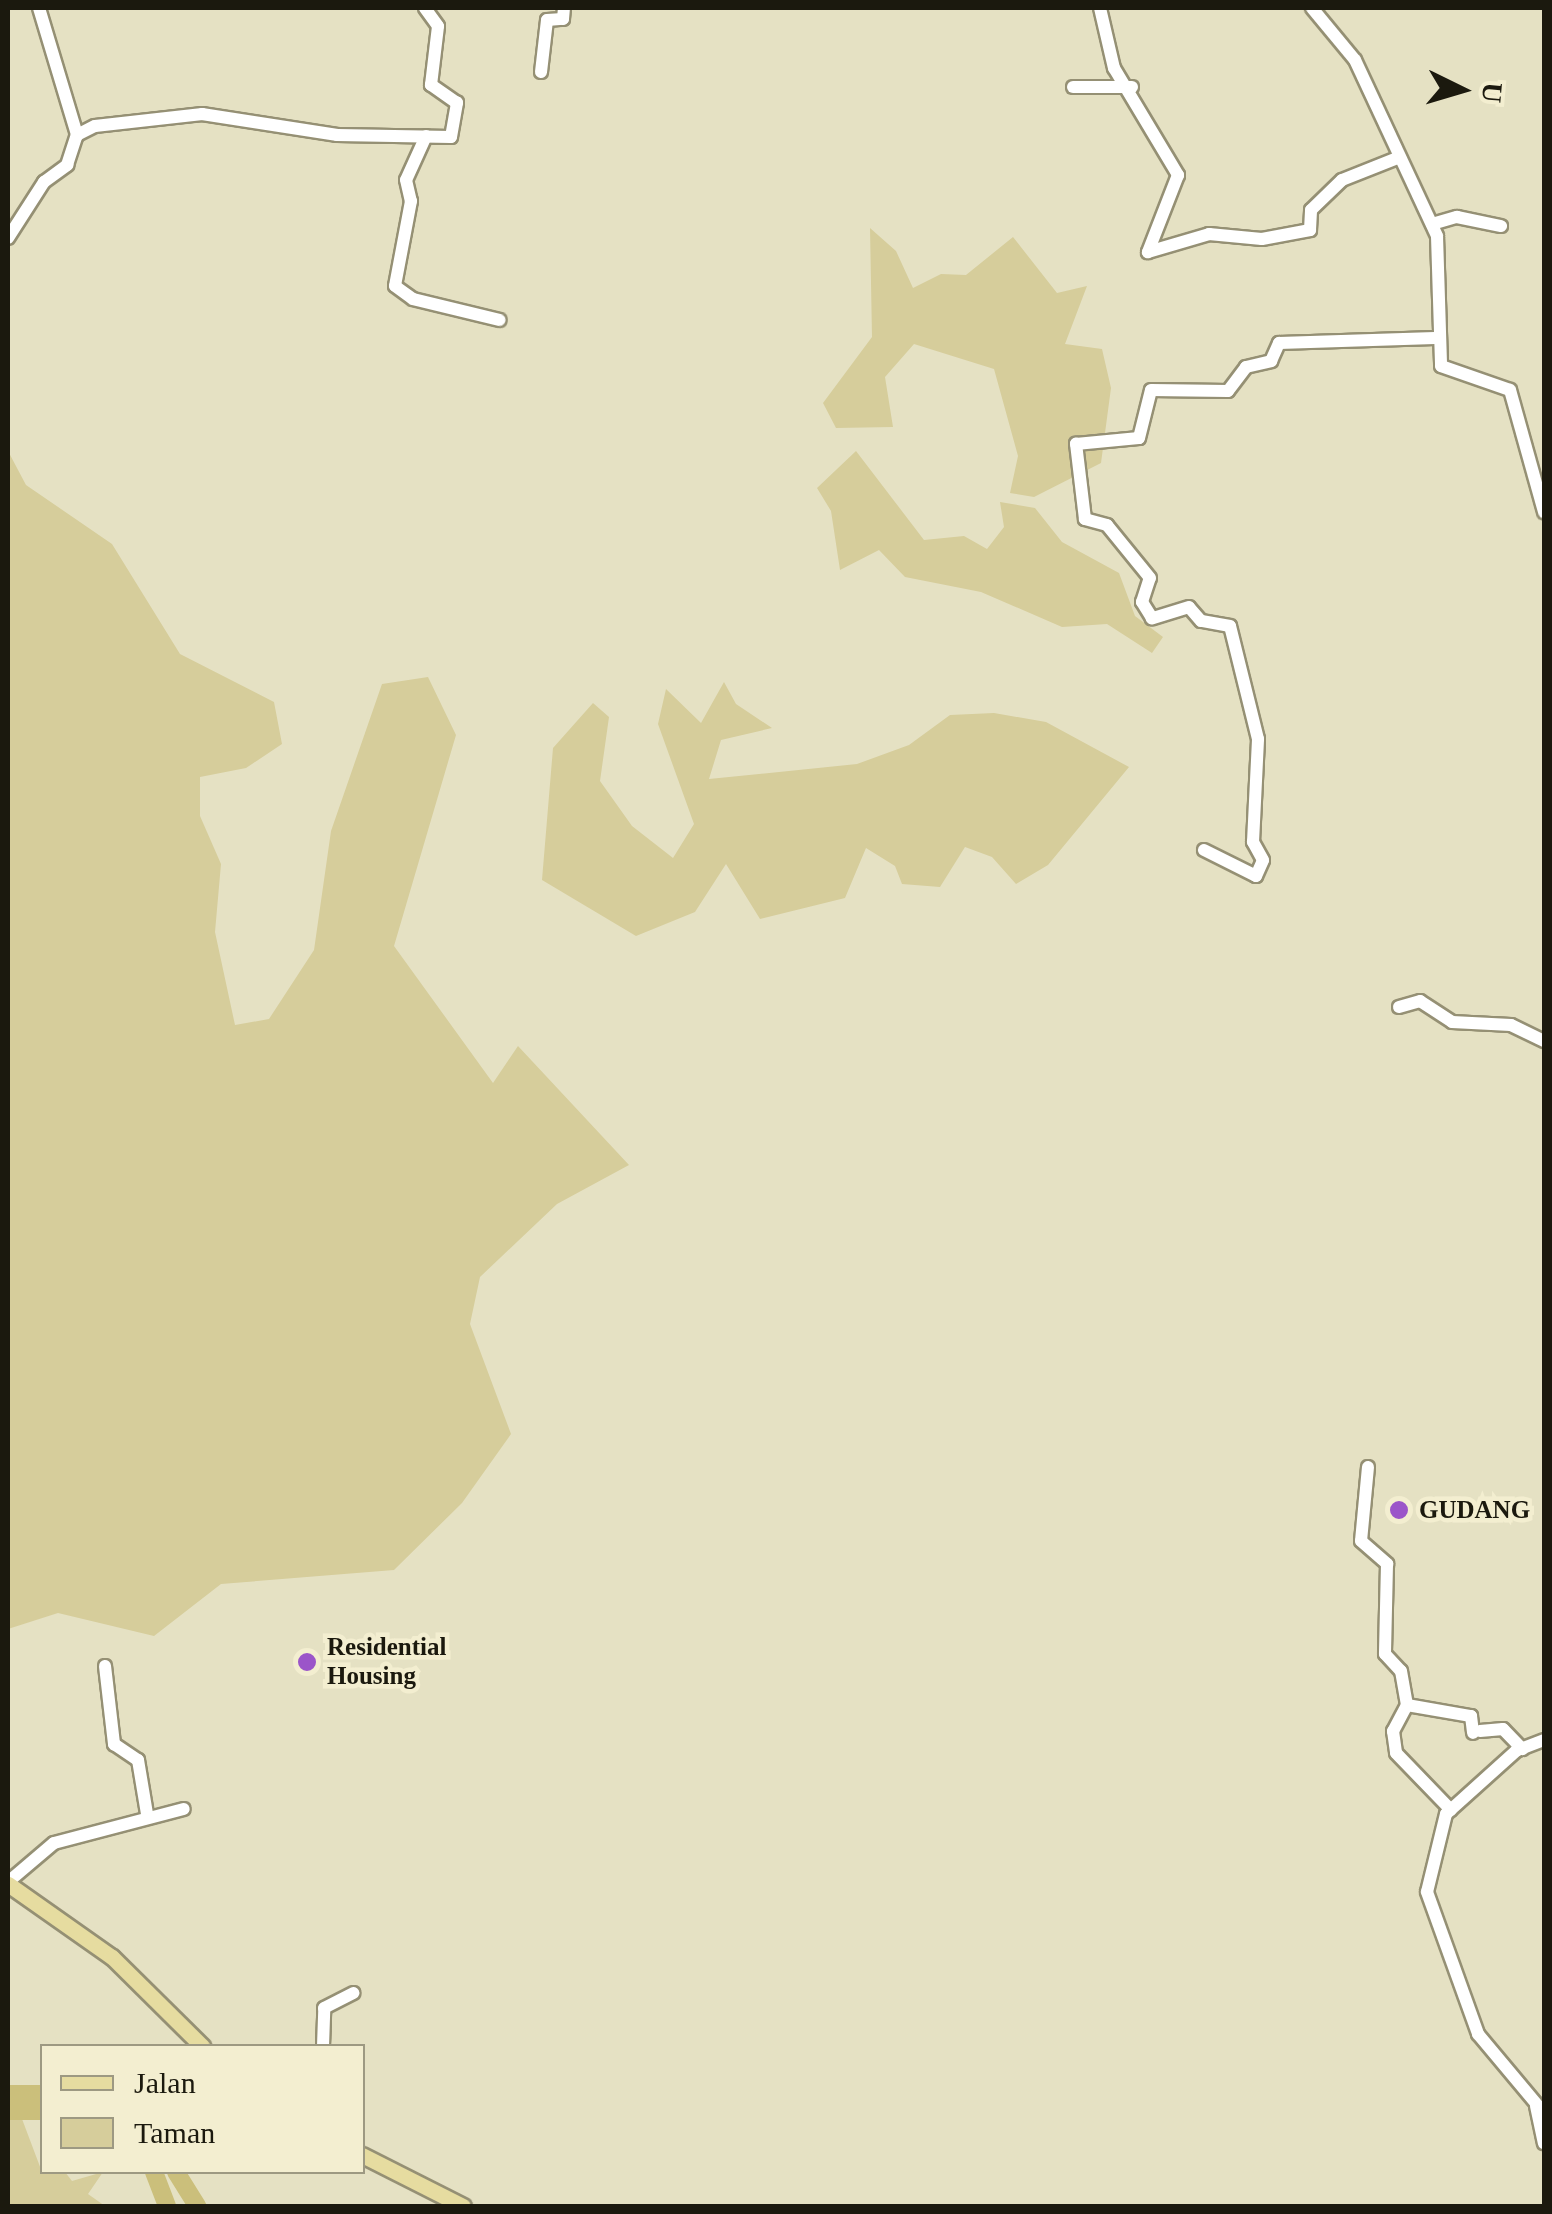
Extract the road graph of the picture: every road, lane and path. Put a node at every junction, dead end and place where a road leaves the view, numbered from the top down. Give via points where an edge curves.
1 (39, 8) edge
2 (425, 8) edge
3 (564, 8) edge
4 (1100, 8) edge
5 (1312, 8) edge
6 (540, 72) dead end
7 (1132, 87) junction
8 (1073, 88) dead end
9 (77, 135) junction
10 (426, 136) junction
11 (1400, 157) junction
12 (1432, 224) junction
13 (1501, 226) dead end
14 (8, 238) edge
15 (500, 320) dead end
16 (1434, 338) junction
17 (1544, 512) edge
18 (1204, 850) dead end
19 (1399, 1007) dead end
20 (1544, 1041) edge
21 (1368, 1467) dead end
22 (106, 1666) dead end
23 (1407, 1706) junction
24 (1544, 1740) edge
25 (1522, 1749) junction
26 (184, 1809) dead end
27 (1451, 1810) junction
28 (147, 1814) junction
29 (8, 1884) edge
30 (352, 1993) dead end
31 (200, 2044) edge
32 (323, 2044) edge
33 (1540, 2108) edge
34 (1544, 2143) edge
35 (365, 2157) edge
36 (463, 2206) edge

1 - 9 street
2 - 10 street via 438,26 431,84 457,103 455,134
3 - 6 street via 563,19 547,20
4 - 7 street via 1114,68
5 - 11 street via 1355,60
7 - 8 street
7 - 11 street via 1178,175 1148,252 1209,234 1262,239 1310,230 1311,210 1342,180
9 - 10 street via 202,114 337,135
9 - 14 street via 67,165
10 - 15 street via 406,180 411,201 395,286 413,299
11 - 12 street
12 - 13 street via 1457,217
12 - 16 street via 1442,254
16 - 17 street via 1454,377 1510,390
16 - 18 street via 1279,343 1271,361 1246,367 1228,392 1151,390 1138,438 1076,444 1085,518 1107,526 1150,578 1142,602 1152,618 1190,607 1201,620 1230,626 1258,739 1253,842 1263,860 1256,876
19 - 20 street via 1420,1001 1452,1022 1511,1025
21 - 23 street via 1361,1540 1387,1564 1385,1654 1401,1671
22 - 28 street via 114,1744 138,1760
23 - 25 street via 1471,1716 1476,1732 1503,1729
23 - 27 street via 1393,1731 1396,1754
24 - 25 street
25 - 27 street
26 - 28 street
27 - 33 street via 1429,1860 1434,1928 1463,1972 1478,2034
28 - 29 street via 54,1842
29 - 31 main road via 112,1957
30 - 32 street via 324,2008
33 - 34 street
35 - 36 main road

